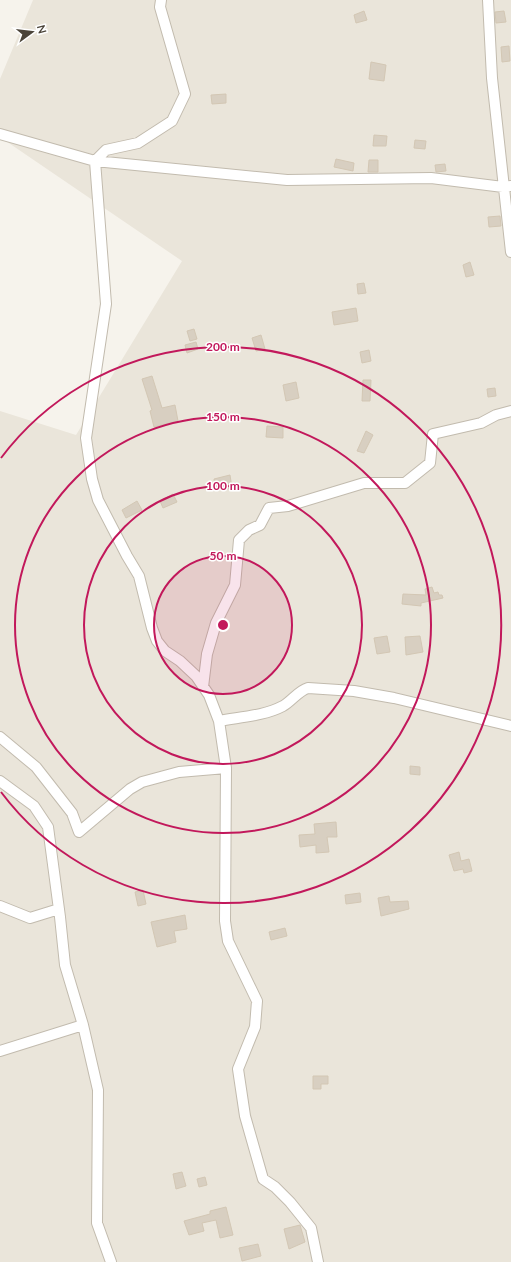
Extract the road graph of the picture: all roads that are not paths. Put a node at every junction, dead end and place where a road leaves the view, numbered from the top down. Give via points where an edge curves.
1 (161, 0) edge
2 (488, 0) edge
3 (0, 134) edge
4 (95, 161) junction
5 (507, 187) edge
6 (511, 252) edge
7 (511, 411) edge
8 (203, 687) junction
9 (219, 721) junction
10 (511, 726) edge
11 (0, 737) edge
12 (226, 768) junction
13 (0, 781) edge
14 (0, 906) edge
15 (59, 910) junction
16 (83, 1025) junction
17 (0, 1051) edge
18 (111, 1262) edge
19 (318, 1262) edge

1 - 4 street via 161,14 185,94 172,120 138,142 106,150
2 - 5 street via 492,78
3 - 4 street
4 - 5 street via 287,180 431,178
4 - 8 street via 106,304 86,438 92,479 98,500 139,576 157,641 165,651 196,676
5 - 6 street
7 - 8 street via 480,423 433,434 430,463 405,482 364,483 288,506 269,508 260,525 249,530 239,540 235,585 216,623 207,654
8 - 9 street via 209,695
9 - 10 street via 270,712 285,705 308,688 360,692 394,698
9 - 12 street
11 - 12 street via 36,767 72,813 79,832 142,782 179,772
12 - 19 street via 225,921 228,941 257,1001 255,1027 238,1069 245,1116 263,1179 276,1187 311,1228
13 - 15 street via 34,806 48,827
14 - 15 street via 30,918
15 - 16 street via 65,964
16 - 17 street
16 - 18 street via 98,1090 97,1223

